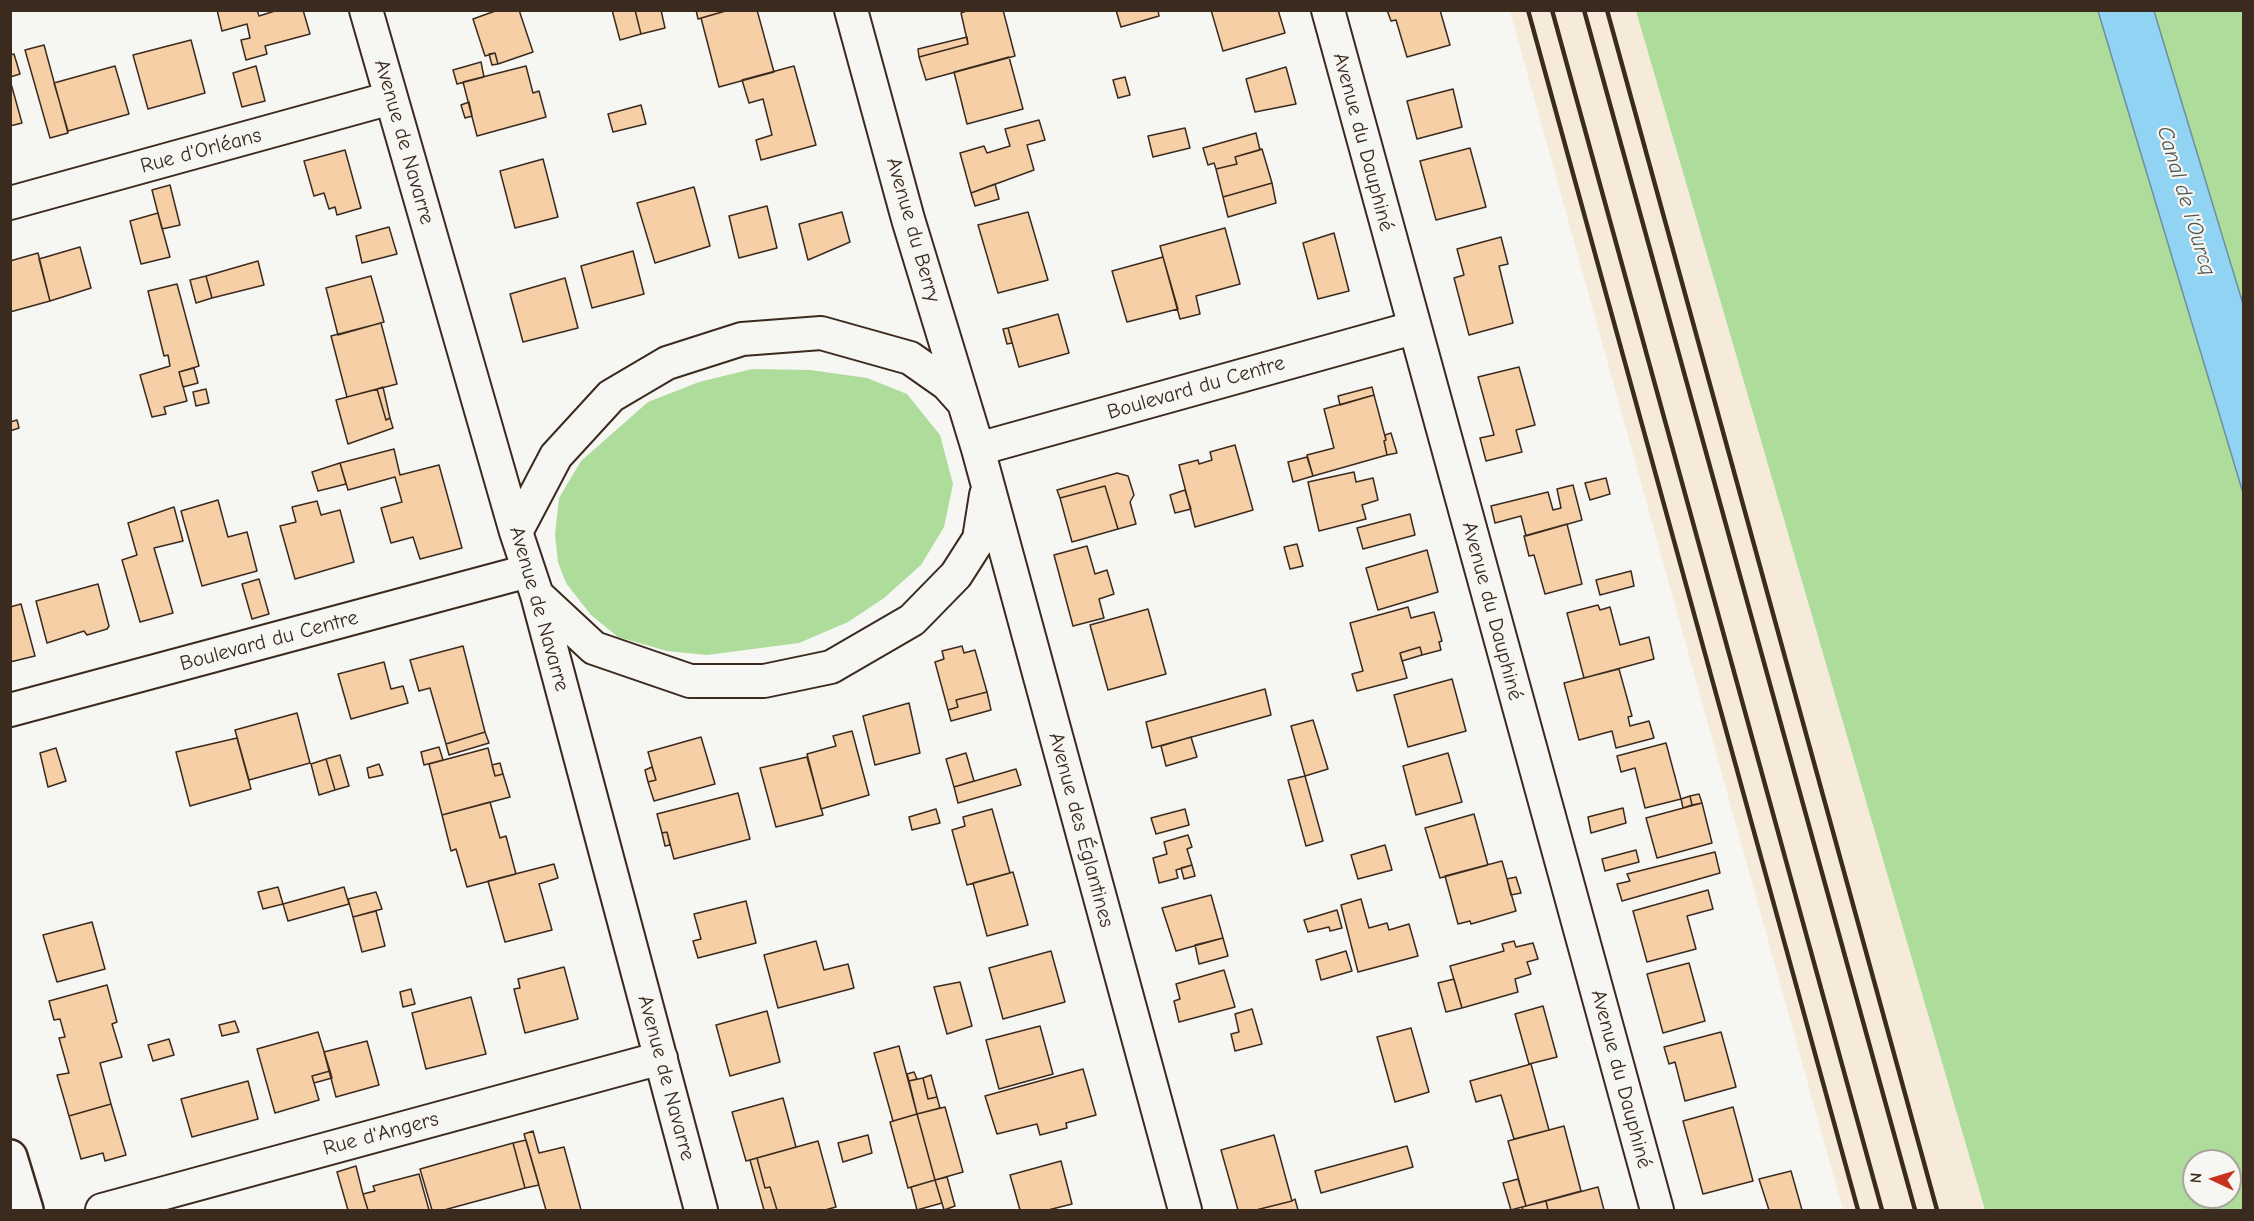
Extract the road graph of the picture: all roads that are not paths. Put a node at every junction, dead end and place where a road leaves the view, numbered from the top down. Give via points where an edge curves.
1 (366, 10) edge
2 (851, 10) edge
3 (1328, 10) edge
4 (391, 98) junction
5 (10, 203) edge
6 (1413, 328) junction
7 (966, 406) junction
8 (978, 449) junction
9 (988, 484) junction
10 (516, 532) junction
11 (533, 583) junction
12 (10, 710) edge
13 (661, 1058) junction
14 (10, 1157) edge
15 (26, 1210) edge
16 (102, 1210) edge
17 (701, 1210) edge
18 (1185, 1210) edge
19 (1657, 1210) edge

1 - 4 street, Avenue de Navarre
2 - 7 street, Avenue du Berry via 908,219
3 - 6 street, Avenue du Dauphiné
4 - 5 street, Rue d'Orléans
4 - 10 street, Avenue de Navarre
6 - 8 street, Boulevard du Centre
6 - 19 street, Avenue du Dauphiné
7 - 8 street, Avenue du Berry
7 - 10 street via 947,384 910,358 821,333 742,339 667,363 611,396 556,456
8 - 9 street, Avenue des Églantines
9 - 11 street via 979,539 956,575 912,620 831,667 764,681 690,681 594,648
9 - 18 street, Avenue des Églantines
10 - 11 street, Avenue de Navarre
11 - 12 street, Boulevard du Centre
11 - 13 street, Avenue de Navarre
13 - 16 street, Rue d'Angers
13 - 17 street, Avenue de Navarre
14 - 15 street

